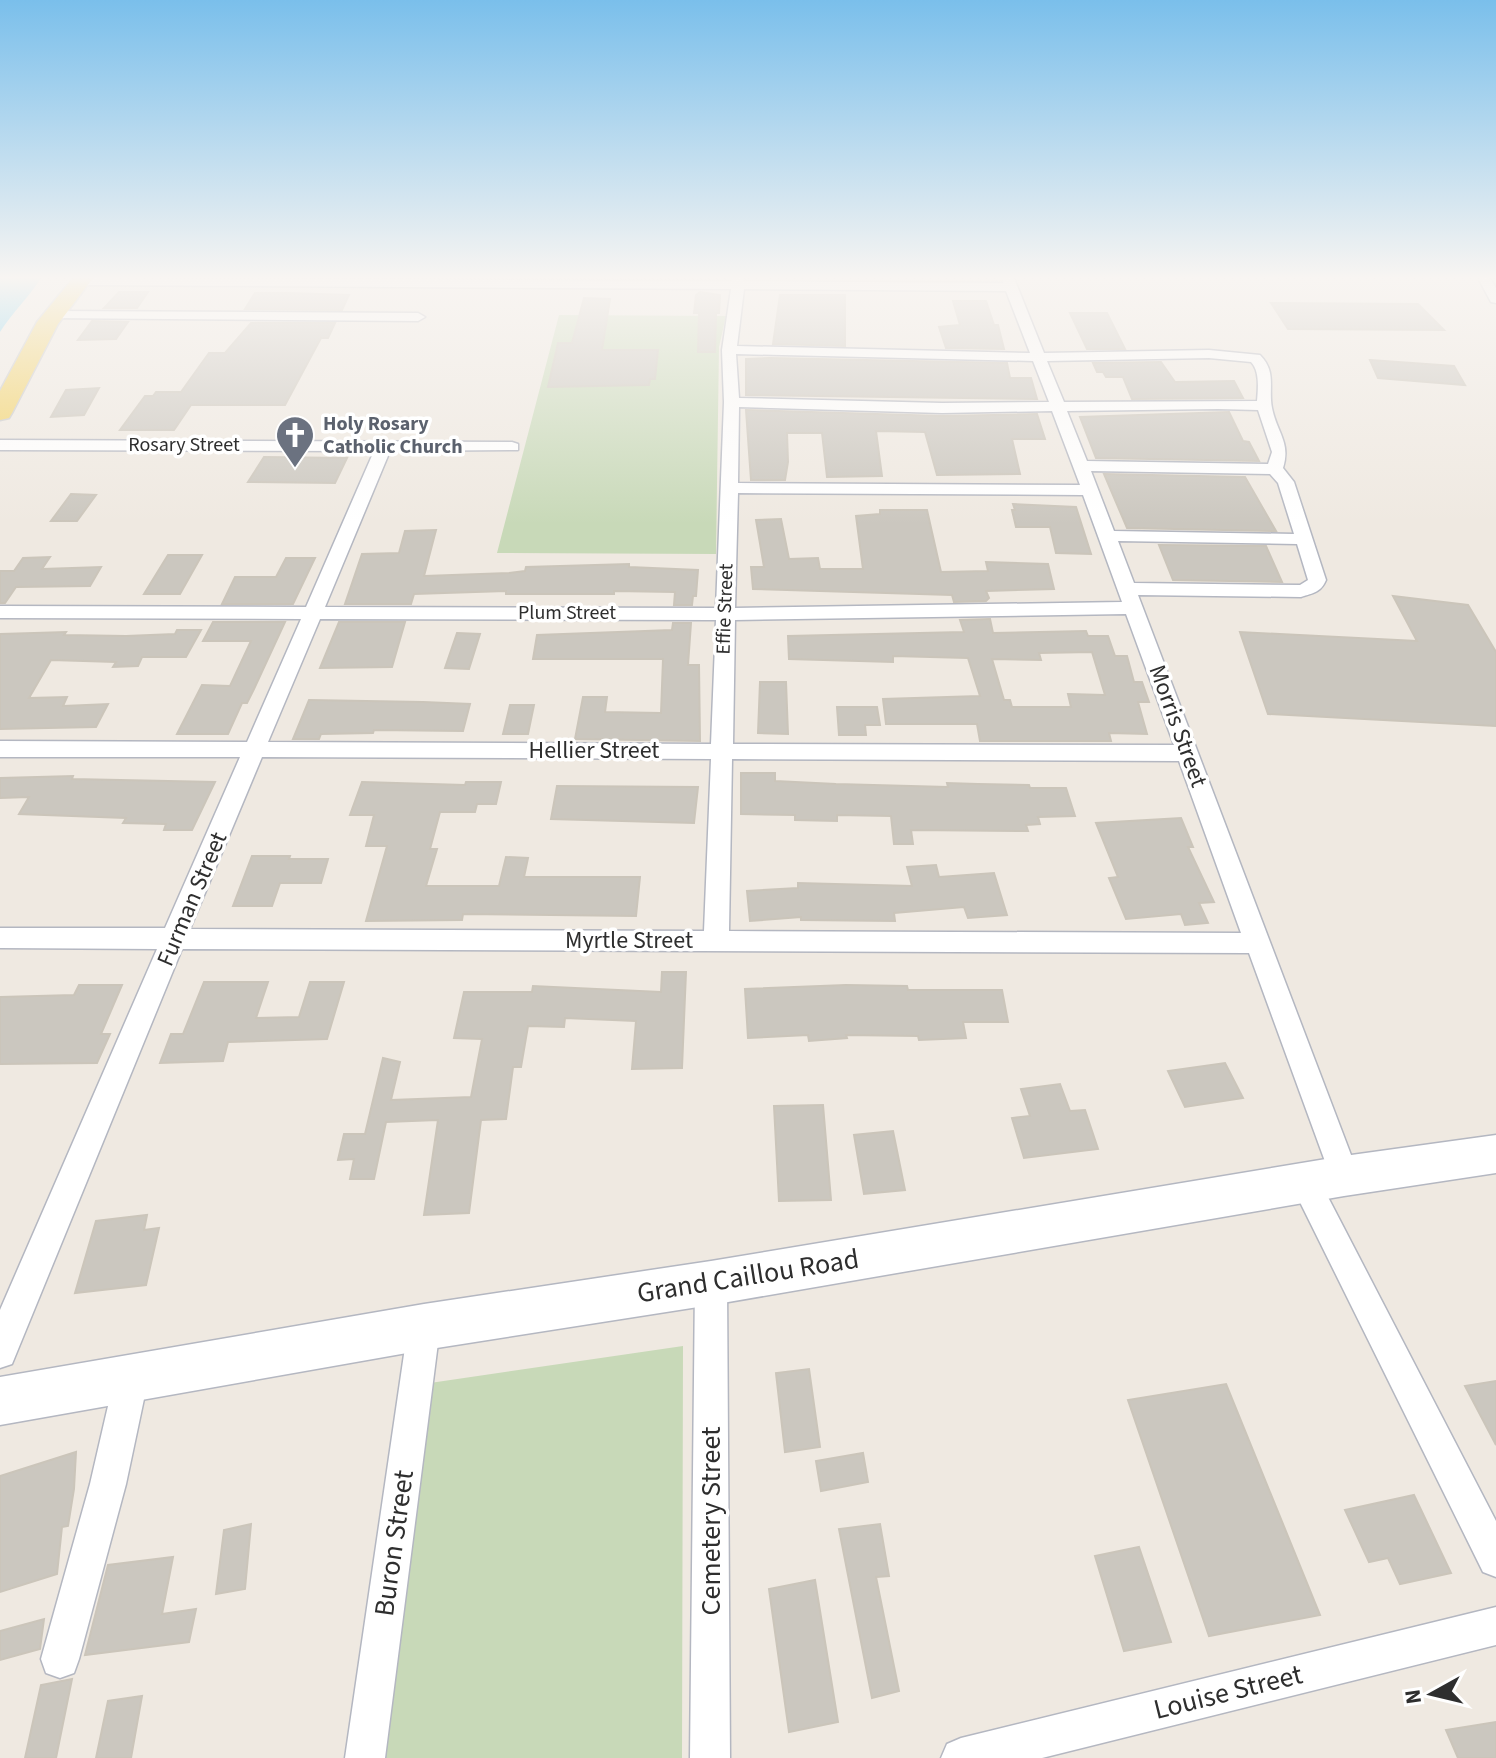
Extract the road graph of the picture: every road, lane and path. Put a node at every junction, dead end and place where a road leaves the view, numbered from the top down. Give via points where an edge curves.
1 (29, 360) edge
2 (730, 360) edge
3 (1038, 360) edge
4 (1257, 360) edge
5 (732, 402) junction
6 (1264, 406) junction
7 (1056, 408) junction
8 (0, 413) edge
9 (0, 445) edge
10 (384, 446) junction
11 (512, 447) dead end
12 (1081, 466) junction
13 (1275, 469) junction
14 (729, 488) junction
15 (1090, 490) junction
16 (1107, 536) junction
17 (1303, 539) junction
18 (1130, 598) junction
19 (314, 611) junction
20 (0, 612) edge
21 (725, 614) junction
22 (0, 749) edge
23 (256, 750) junction
24 (722, 750) junction
25 (1187, 753) junction
26 (0, 938) edge
27 (175, 938) junction
28 (716, 941) junction
29 (1258, 943) junction
30 (1496, 1154) edge
31 (1325, 1180) junction
32 (711, 1283) junction
33 (424, 1327) junction
34 (0, 1352) edge
35 (131, 1380) junction
36 (0, 1401) edge
37 (1496, 1559) edge
38 (1496, 1626) edge
39 (60, 1659) dead end
40 (365, 1758) edge
41 (710, 1758) edge
42 (961, 1758) edge

1 - 8 main road
2 - 5 street, Effie Street
3 - 7 street, Morris Street
4 - 6 street via 1266,388
5 - 7 street
5 - 14 street, Effie Street
6 - 7 street
6 - 13 street via 1280,452
7 - 12 street, Morris Street
9 - 10 street, Rosary Street
10 - 11 street, Rosary Street
10 - 19 street, Furman Street
12 - 13 street
12 - 15 street, Morris Street
13 - 17 street via 1286,482
14 - 15 street
14 - 21 street, Effie Street
15 - 16 street, Morris Street
16 - 17 street
16 - 18 street, Morris Street
17 - 18 street, Plum Street via 1317,580 1314,587
18 - 21 street, Plum Street
18 - 25 street, Morris Street
19 - 20 street, Plum Street
19 - 21 street, Plum Street
19 - 23 street, Furman Street
21 - 24 street, Effie Street
22 - 23 street, Hellier Street
23 - 24 street, Hellier Street
23 - 27 street, Furman Street
24 - 25 street, Hellier Street
24 - 28 street, Effie Street
25 - 29 street, Morris Street
26 - 27 street, Myrtle Street
27 - 28 street, Myrtle Street
27 - 34 street, Furman Street
28 - 29 street, Myrtle Street
29 - 31 street, Morris Street
30 - 31 main road, Grand Caillou Road
31 - 32 main road, Grand Caillou Road
31 - 37 street, Morris Street
32 - 33 main road, Grand Caillou Road
32 - 41 street, Cemetery Street
33 - 35 main road, Grand Caillou Road
33 - 40 street, Buron Street
35 - 36 main road, Grand Caillou Road
35 - 39 street
38 - 42 street, Louise Street

